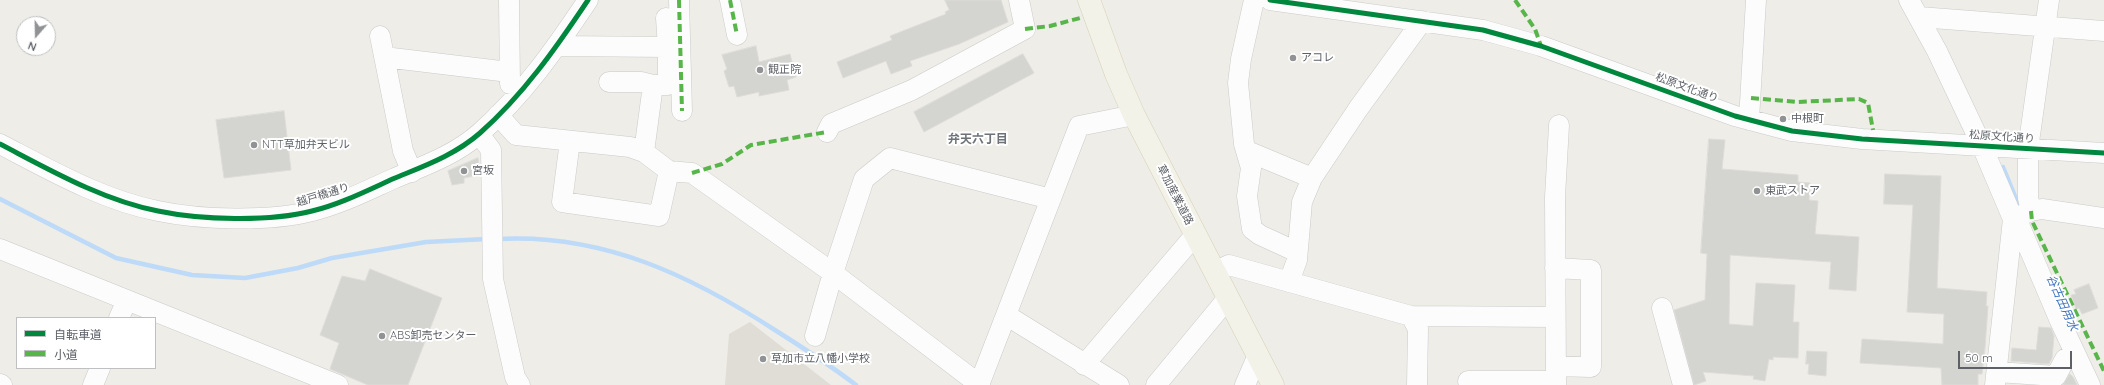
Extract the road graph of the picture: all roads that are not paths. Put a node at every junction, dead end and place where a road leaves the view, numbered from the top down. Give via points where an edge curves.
1 (509, 0) edge
2 (588, 0) edge
3 (679, 0) edge
4 (730, 0) edge
5 (1019, 0) edge
6 (1089, 0) edge
7 (1254, 0) edge
8 (1270, 0) edge
9 (1756, 0) edge
10 (1909, 0) edge
11 (2049, 0) edge
12 (1356, 6) edge
13 (1919, 17) junction
14 (666, 18) dead end
15 (1422, 21) junction
16 (2044, 26) junction
17 (2104, 31) edge
18 (738, 35) dead end
19 (380, 36) dead end
20 (556, 46) junction
21 (668, 47) junction
22 (384, 57) junction
23 (509, 72) junction
24 (609, 82) dead end
25 (653, 85) junction
26 (504, 108) junction
27 (682, 111) dead end
28 (1134, 115) junction
29 (1749, 120) junction
30 (1559, 125) dead end
31 (827, 132) dead end
32 (479, 134) junction
33 (570, 141) junction
34 (0, 144) edge
35 (1982, 146) junction
36 (2028, 149) junction
37 (1247, 151) junction
38 (644, 152) junction
39 (2104, 153) edge
40 (669, 171) junction
41 (412, 172) junction
42 (1312, 178) junction
43 (1051, 199) junction
44 (2022, 215) junction
45 (2104, 218) edge
46 (1196, 234) junction
47 (0, 249) edge
48 (1297, 252) junction
49 (1555, 268) junction
50 (1214, 272) junction
51 (833, 273) junction
52 (1289, 282) junction
53 (1228, 298) junction
54 (127, 300) junction
55 (1662, 308) dead end
56 (1006, 315) junction
57 (1411, 316) junction
58 (119, 317) edge
59 (1555, 317) junction
60 (815, 336) dead end
61 (2074, 353) junction
62 (1258, 355) junction
63 (1084, 365) junction
64 (100, 369) edge
65 (1556, 377) edge
66 (1996, 378) edge
67 (1468, 381) dead end
68 (1114, 384) edge
69 (93, 385) edge
70 (338, 385) edge
71 (520, 385) edge
72 (980, 385) edge
73 (1156, 385) edge
74 (1246, 385) edge
75 (1273, 385) edge
76 (1418, 385) edge
77 (1683, 385) edge
78 (2090, 385) edge

1 - 23 street
2 - 20 street, 越戸橋通り
3 - 27 street
4 - 18 street
5 - 31 street via 1025,29 912,90 831,124
6 - 28 main road, 草加産業道路
7 - 37 street via 1238,83 1244,144
8 - 12 street, 松原文化通り
9 - 29 street
10 - 13 street
11 - 16 street
12 - 15 street, 松原文化通り
13 - 16 street
13 - 35 street
14 - 21 street
15 - 29 street, 松原文化通り via 1483,30 1541,46
15 - 42 street
16 - 17 street
16 - 36 street
19 - 22 street
20 - 21 street
20 - 26 street, 越戸橋通り via 533,77
21 - 25 street via 668,85
22 - 23 street
22 - 41 street via 403,151
23 - 26 street
24 - 25 street via 641,82
25 - 38 street
26 - 32 street, 越戸橋通り
26 - 33 street via 516,135
28 - 43 street via 1078,126
28 - 46 main road, 草加産業道路
29 - 35 street, 松原文化通り via 1792,131 1829,136
30 - 49 street via 1554,198
32 - 41 street, 越戸橋通り via 454,151
32 - 71 street via 491,150 493,279 515,377
33 - 38 street via 630,147
33 - 40 street via 562,202 659,216
34 - 41 street, 越戸橋通り via 90,189 157,211 189,216 279,217 312,211 346,200
35 - 36 street, 松原文化通り
35 - 44 street
36 - 39 street, 松原文化通り
36 - 44 street via 2028,198
37 - 42 street
37 - 48 street via 1250,168 1247,196 1252,229
38 - 40 street
40 - 51 street via 692,173
42 - 48 street via 1302,202
43 - 51 street via 890,158 864,179
43 - 56 street
44 - 45 street via 2042,209
44 - 61 street via 2020,227
44 - 66 street
46 - 50 main road, 草加産業道路
46 - 63 street
47 - 54 street
48 - 52 street
49 - 59 street
49 - 65 street via 1591,270 1591,367
50 - 52 street via 1229,265
50 - 53 main road, 草加産業道路
51 - 60 street
51 - 72 street
52 - 57 street
53 - 62 main road, 草加産業道路
53 - 73 street
54 - 58 street
54 - 70 street
55 - 77 street
56 - 63 street
56 - 72 street
57 - 59 street
57 - 76 street via 1418,329
59 - 65 street
61 - 66 street via 2065,359 2056,376
61 - 78 street
62 - 74 street
62 - 75 main road, 草加産業道路
63 - 68 street
64 - 69 street
65 - 67 street

